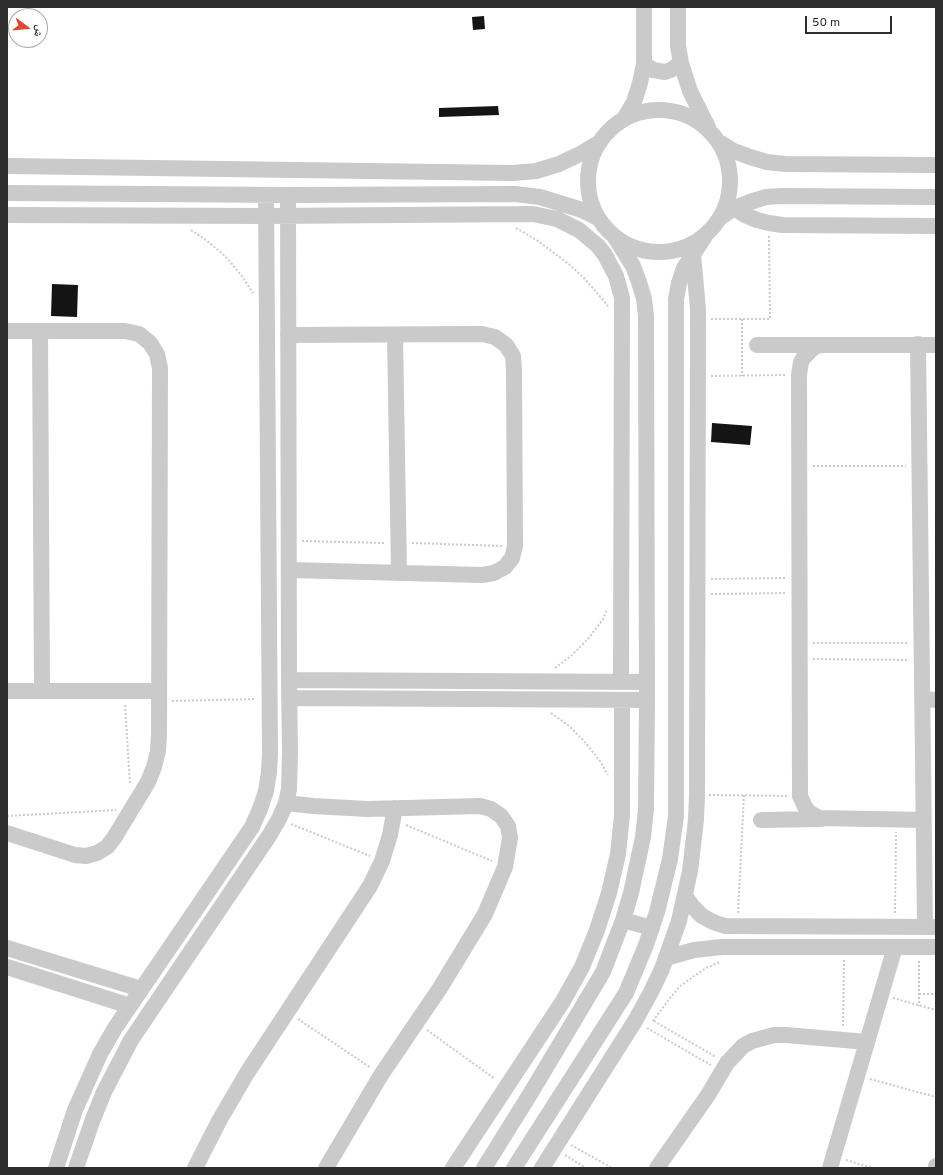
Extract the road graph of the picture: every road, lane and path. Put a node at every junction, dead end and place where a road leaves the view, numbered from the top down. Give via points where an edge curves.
1 (644, 7) edge
2 (678, 7) edge
3 (681, 63) junction
4 (644, 64) junction
5 (624, 119) junction
6 (715, 137) junction
7 (600, 142) junction
8 (936, 165) edge
9 (7, 166) edge
10 (7, 193) edge
11 (266, 195) junction
12 (288, 195) junction
13 (936, 197) edge
14 (734, 208) junction
15 (7, 214) edge
16 (288, 215) junction
17 (266, 216) junction
18 (598, 218) junction
19 (720, 218) junction
20 (769, 224) junction
21 (936, 226) edge
22 (514, 228) dead end
23 (190, 229) dead end
24 (614, 236) junction
25 (705, 236) junction
26 (693, 254) junction
27 (256, 298) dead end
28 (742, 319) junction
29 (698, 320) junction
30 (622, 327) junction
31 (7, 330) edge
32 (40, 331) junction
33 (395, 335) junction
34 (288, 336) junction
35 (918, 344) junction
36 (936, 344) edge
37 (757, 345) dead end
38 (819, 345) junction
39 (799, 375) junction
40 (697, 376) junction
41 (742, 376) junction
42 (800, 466) junction
43 (919, 466) junction
44 (288, 570) junction
45 (399, 572) junction
46 (800, 585) junction
47 (697, 587) junction
48 (608, 608) dead end
49 (289, 622) junction
50 (268, 623) junction
51 (800, 643) junction
52 (921, 643) junction
53 (800, 659) junction
54 (921, 660) junction
55 (551, 670) dead end
56 (289, 680) junction
57 (622, 682) junction
58 (647, 682) junction
59 (7, 691) edge
60 (42, 691) junction
61 (124, 691) junction
62 (159, 696) junction
63 (269, 698) junction
64 (289, 698) junction
65 (622, 700) junction
66 (647, 700) junction
67 (929, 700) edge
68 (548, 711) dead end
69 (609, 777) dead end
70 (130, 785) dead end
71 (697, 795) junction
72 (744, 795) junction
73 (800, 796) junction
74 (286, 803) junction
75 (132, 809) junction
76 (394, 814) junction
77 (7, 816) edge
78 (279, 819) junction
79 (826, 819) junction
80 (761, 820) dead end
81 (896, 820) junction
82 (923, 820) junction
83 (7, 833) edge
84 (382, 861) junction
85 (505, 867) junction
86 (686, 896) junction
87 (623, 920) junction
88 (737, 926) junction
89 (895, 926) junction
90 (930, 927) edge
91 (652, 928) junction
92 (844, 947) junction
93 (895, 947) junction
94 (918, 947) junction
95 (936, 947) edge
96 (7, 948) edge
97 (666, 958) junction
98 (720, 962) dead end
99 (7, 967) edge
100 (141, 989) junction
101 (881, 994) junction
102 (919, 994) junction
103 (936, 994) edge
104 (130, 1006) junction
105 (919, 1006) junction
106 (936, 1010) edge
107 (287, 1012) junction
108 (635, 1021) junction
109 (416, 1023) junction
110 (842, 1040) junction
111 (867, 1042) junction
112 (100, 1054) junction
113 (117, 1065) junction
114 (725, 1067) junction
115 (381, 1075) junction
116 (857, 1076) junction
117 (509, 1082) junction
118 (532, 1091) junction
119 (936, 1097) edge
120 (558, 1144) junction
121 (832, 1162) edge
122 (56, 1168) edge
123 (76, 1168) edge
124 (195, 1168) edge
125 (326, 1168) edge
126 (453, 1168) edge
127 (484, 1168) edge
128 (514, 1168) edge
129 (542, 1168) edge
130 (586, 1168) edge
131 (612, 1168) edge
132 (657, 1168) edge
133 (872, 1168) edge

1 - 4 street
2 - 3 street via 678,46
3 - 4 street via 665,72 653,70
3 - 6 street via 699,112
4 - 5 street via 634,102
5 - 6 street via 650,110 676,112 701,123
5 - 7 street
6 - 8 street via 734,151 768,162
6 - 19 street via 725,154 730,180 726,206
7 - 9 street via 559,164 513,174
7 - 18 street via 593,156 588,187
10 - 11 street
11 - 12 street
11 - 17 street
12 - 16 street
12 - 18 street via 515,194 540,197 582,210
13 - 14 street via 782,196 766,197
14 - 19 street
14 - 20 street
15 - 17 street
16 - 17 street
16 - 30 street via 533,214 557,219 589,238 611,265 622,298
16 - 34 street
17 - 50 street
18 - 24 street
19 - 25 street
20 - 21 street
20 - 28 path via 770,319
22 - 30 path via 538,241 570,265 598,294
23 - 27 path via 225,256
24 - 25 street via 625,244 652,252 666,252 687,246
24 - 58 street via 630,260 639,282 646,316
25 - 26 street
26 - 29 street
26 - 91 street via 684,268 679,283 676,305 676,816 668,866
28 - 29 path
28 - 41 path
29 - 40 street
30 - 57 street
31 - 32 street
32 - 60 street
32 - 62 street via 125,331 139,334 150,342 157,354 160,368
33 - 34 street
33 - 45 street
33 - 45 street via 482,334 495,337 506,345 513,356 514,370 515,546 512,558 505,567 494,573
34 - 44 street
35 - 36 street
35 - 38 street
35 - 43 street
37 - 38 street
38 - 39 street via 804,357
39 - 41 path
39 - 42 street
40 - 41 path
40 - 47 street
42 - 43 path
42 - 46 street
43 - 52 street
44 - 45 street
44 - 49 street
46 - 47 path
46 - 47 path
46 - 51 street
47 - 71 street
48 - 55 path via 588,639 571,656
49 - 50 street
49 - 56 street
50 - 63 street
51 - 52 path
51 - 53 street
52 - 54 street
53 - 54 path
53 - 73 street
54 - 67 street
56 - 57 street
56 - 64 street
57 - 58 street
58 - 66 street
59 - 60 street
60 - 61 street
61 - 62 street
61 - 70 path
62 - 63 path
62 - 75 street via 158,751 148,782
63 - 100 street via 269,772 260,809 252,827
64 - 65 street
64 - 74 street via 290,772
65 - 66 street
65 - 117 street via 622,815 618,854 609,893 582,966 563,1001
66 - 87 street via 646,809 638,865
67 - 82 street
68 - 69 path via 568,725 585,742
71 - 72 path
71 - 86 street via 694,846
72 - 73 path
72 - 88 path
73 - 79 street via 809,812
74 - 76 street
74 - 78 street
75 - 77 path
75 - 83 street via 107,847 86,856 75,855
76 - 84 street
76 - 85 path
76 - 85 street via 480,806 491,809 501,816 508,826 510,838
78 - 84 path
78 - 113 street via 131,1040
79 - 80 street
79 - 81 street
81 - 82 street
81 - 89 path
82 - 90 street
84 - 107 street via 370,886
85 - 109 street via 485,914
86 - 88 street via 697,911 713,922
86 - 97 street
87 - 91 street
87 - 118 street via 603,972
88 - 89 street
89 - 90 street
91 - 128 street via 626,993
92 - 93 street
92 - 97 street via 722,947 694,950
92 - 110 path
93 - 94 street
93 - 101 street
94 - 95 street
94 - 102 path
96 - 100 street
97 - 108 street
98 - 114 path via 706,968 680,986 654,1021
99 - 104 street
100 - 104 street
101 - 105 path
101 - 111 street
102 - 103 path
102 - 105 path
104 - 112 street
105 - 106 path
107 - 115 path
107 - 124 street via 247,1073
108 - 114 path
108 - 120 street
109 - 115 street
109 - 117 path
110 - 111 street
110 - 114 street via 786,1035 763,1037 743,1046
111 - 116 street
112 - 113 street
112 - 122 street via 75,1110
113 - 123 street via 93,1119
114 - 132 street
115 - 125 street
116 - 119 path
116 - 121 street
117 - 118 street
117 - 126 street
118 - 127 street
120 - 129 street
120 - 130 path
120 - 131 path
121 - 133 path

